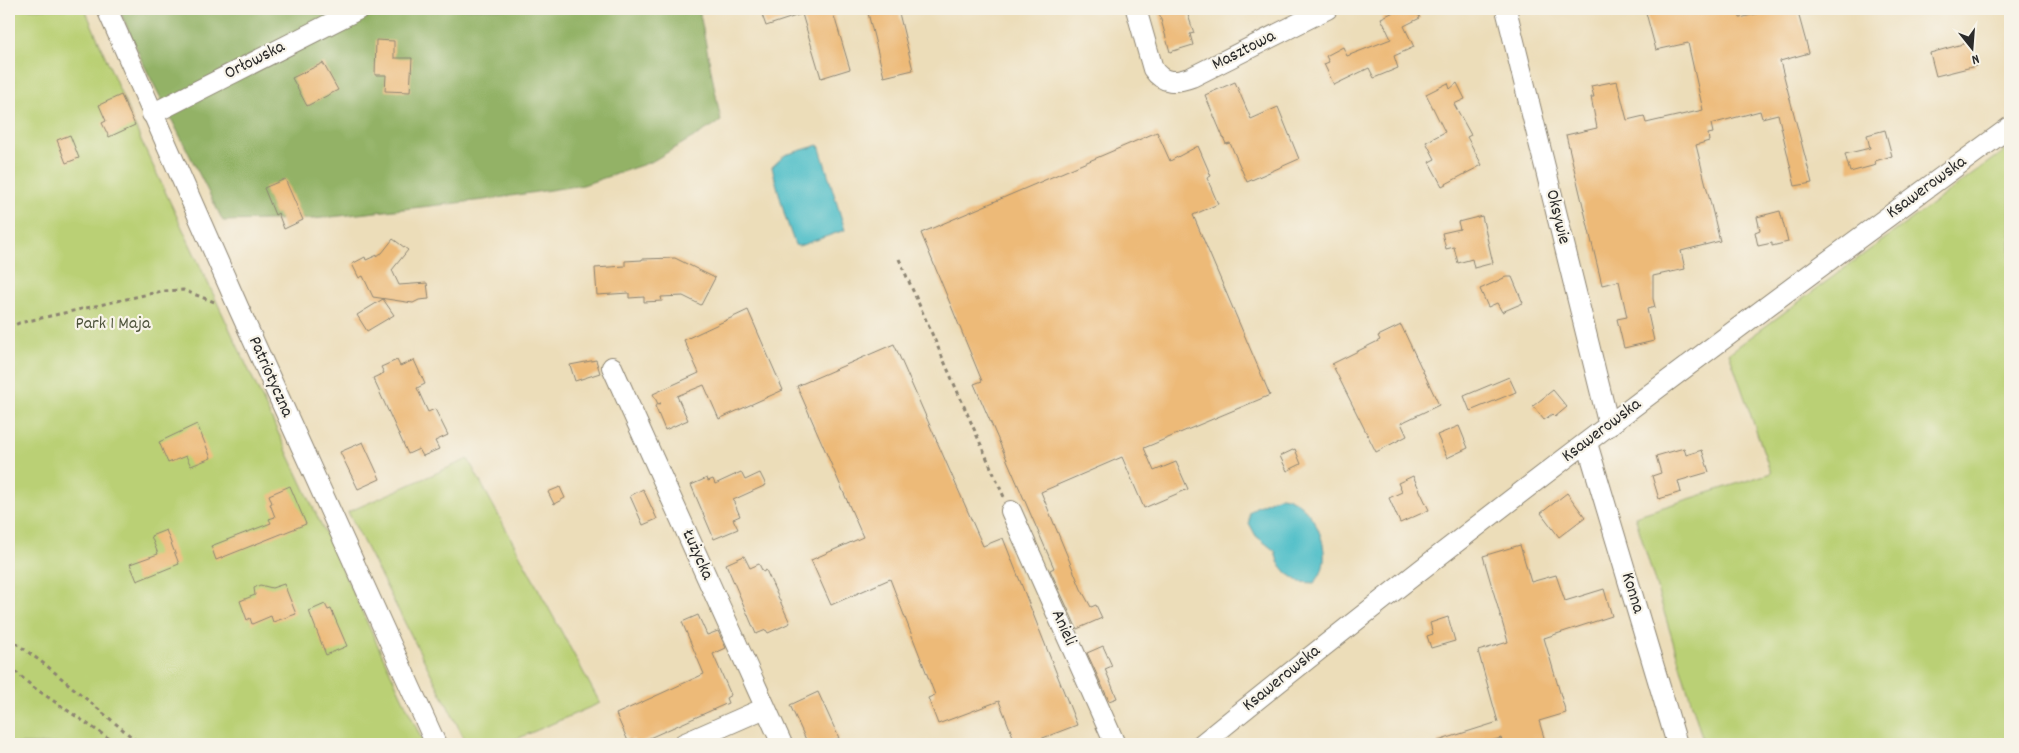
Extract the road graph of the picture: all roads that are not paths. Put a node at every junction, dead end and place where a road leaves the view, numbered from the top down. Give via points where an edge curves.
1 (107, 9) edge
2 (359, 9) edge
3 (1136, 9) edge
4 (1328, 9) edge
5 (1506, 9) edge
6 (152, 114) junction
7 (2010, 127) edge
8 (612, 366) dead end
9 (1608, 426) junction
10 (1587, 443) junction
11 (1011, 511) road end
12 (765, 708) junction
13 (436, 744) edge
14 (687, 744) edge
15 (782, 744) edge
16 (1115, 744) edge
17 (1202, 744) edge
18 (1677, 744) edge

1 - 6 street, Patriotyczna
2 - 6 street, Orłowska
3 - 4 street, Masztowa via 1149,60 1159,77 1176,82
5 - 9 street, Oksywie
6 - 13 street, Patriotyczna
7 - 9 street, Ksawerowska
8 - 12 street, Łużycka
9 - 10 street, Ksawerowska
10 - 17 street, Ksawerowska via 1322,647
10 - 18 street, Konna
11 - 16 street, Anieli
12 - 14 street
12 - 15 street, Łużycka

